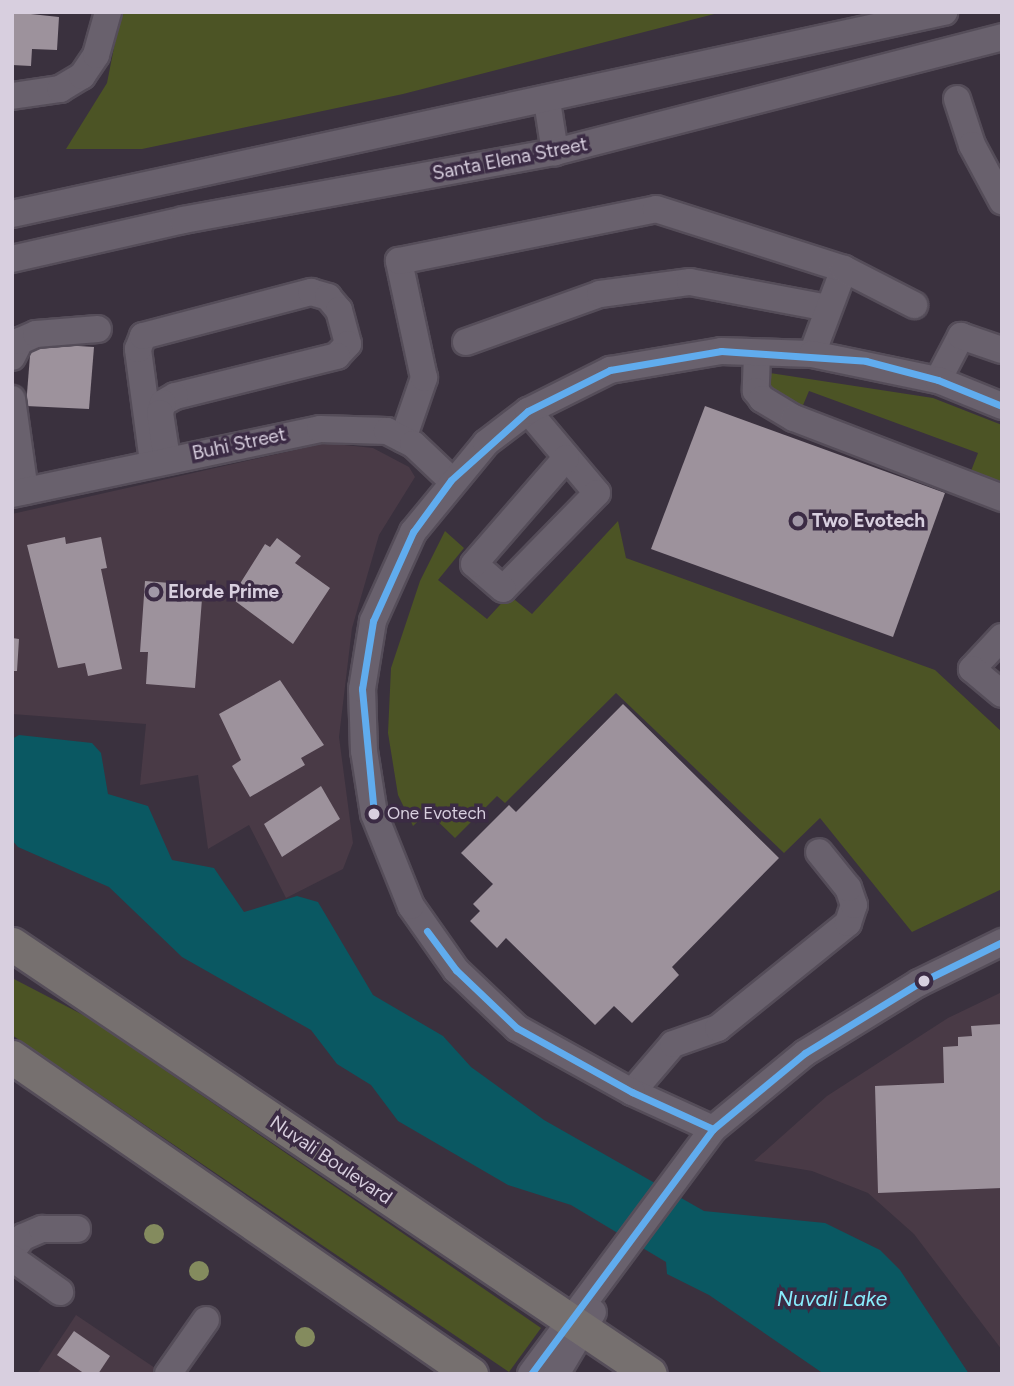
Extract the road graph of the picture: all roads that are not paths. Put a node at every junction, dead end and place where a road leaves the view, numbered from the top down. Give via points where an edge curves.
1 (108, 12) edge
2 (944, 12) edge
3 (1002, 37) edge
4 (12, 96) edge
5 (957, 99) dead end
6 (547, 101) junction
7 (555, 152) junction
8 (1002, 201) edge
9 (12, 214) edge
10 (12, 259) edge
11 (844, 270) junction
12 (914, 305) dead end
13 (827, 308) junction
14 (98, 329) dead end
15 (466, 342) dead end
16 (1002, 350) edge
17 (757, 353) junction
18 (812, 354) junction
19 (12, 357) edge
20 (938, 380) junction
21 (12, 399) edge
22 (1002, 406) edge
23 (528, 411) junction
24 (403, 439) junction
25 (566, 458) junction
26 (160, 461) junction
27 (451, 480) junction
28 (19, 493) edge
29 (1002, 498) edge
30 (1002, 637) edge
31 (1002, 694) edge
32 (819, 852) dead end
33 (12, 926) edge
34 (1002, 942) edge
35 (12, 944) edge
36 (54, 972) junction
37 (12, 1056) edge
38 (12, 1074) edge
39 (45, 1080) junction
40 (632, 1093) junction
41 (713, 1129) junction
42 (77, 1228) dead end
43 (12, 1251) edge
44 (12, 1258) edge
45 (60, 1292) dead end
46 (206, 1320) dead end
47 (575, 1326) junction
48 (167, 1374) edge
49 (471, 1374) edge
50 (531, 1374) edge
51 (556, 1374) edge
52 (650, 1374) edge

1 - 4 street via 96,55 82,76 60,89
2 - 6 street
3 - 7 street, Santa Elena Street
5 - 8 street via 972,145
6 - 7 street
6 - 9 street
7 - 10 street, Santa Elena Street via 183,220
11 - 12 street
11 - 13 street
11 - 24 street via 656,209 400,261 424,378
13 - 15 street via 690,282 600,293
13 - 18 street
14 - 19 street via 36,334 20,341
16 - 20 street via 961,336
17 - 18 street
17 - 23 street via 678,355 610,370
17 - 29 street via 756,390 783,412
18 - 20 street
20 - 22 street
21 - 28 street
23 - 25 street
23 - 27 street via 485,443
24 - 26 street, Buhi Street via 387,431 303,430
24 - 27 street, Buhi Street
25 - 25 street via 474,564 503,589 597,493
26 - 26 street via 160,413 163,403 174,396 337,356 348,344 339,310 328,297 311,292 143,335 138,349
26 - 28 street, Buhi Street
27 - 40 street via 413,533 373,621 362,688 374,814 411,906 472,986 536,1040
30 - 31 street via 972,668
32 - 40 street via 848,888 854,905 848,923 718,1028 673,1044
33 - 36 main road
34 - 41 street via 919,983 805,1053
35 - 36 main road, Nuvali Boulevard
36 - 47 main road, Nuvali Boulevard
37 - 39 main road
38 - 39 main road
39 - 49 main road
40 - 41 street
41 - 47 street via 619,1251
42 - 43 street via 42,1229 23,1237
44 - 45 street
46 - 48 street
47 - 50 street
47 - 51 street
47 - 52 main road, Nuvali Boulevard

